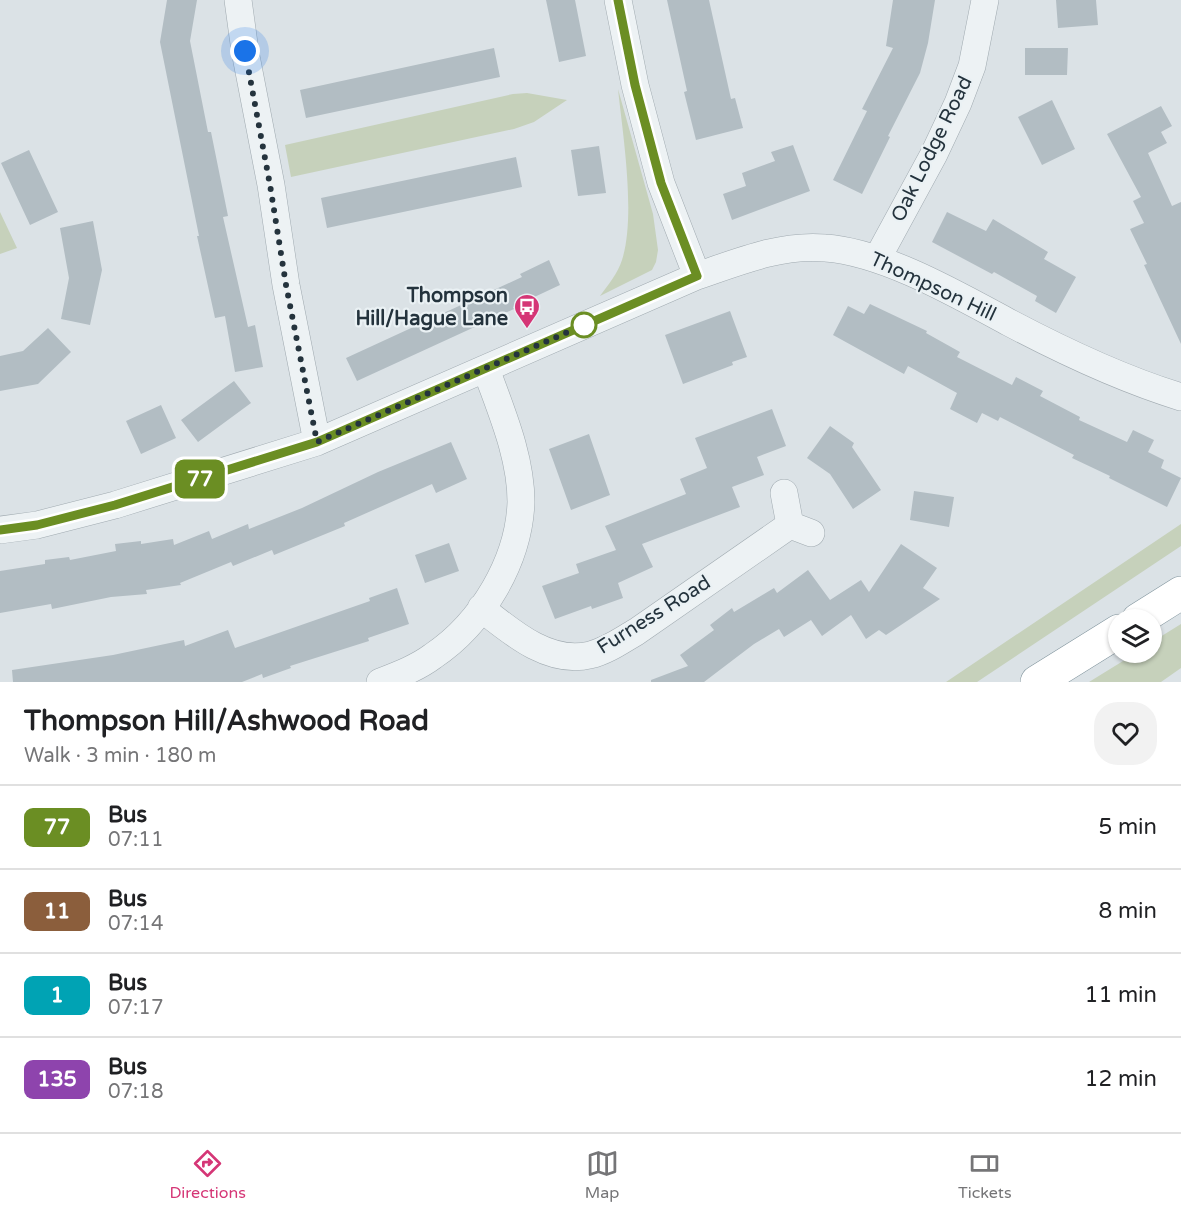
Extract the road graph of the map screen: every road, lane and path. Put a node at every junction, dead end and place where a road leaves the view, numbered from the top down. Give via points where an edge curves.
1 (238, 0) edge
2 (618, 0) edge
3 (985, 0) edge
4 (877, 259) junction
5 (697, 276) junction
6 (486, 369) junction
7 (1181, 397) edge
8 (317, 442) junction
9 (784, 493) dead end
10 (0, 530) edge
11 (1181, 593) edge
12 (481, 608) junction
13 (1156, 609) edge
14 (1108, 638) edge
15 (380, 682) edge
16 (1037, 682) edge

1 - 8 street
2 - 5 street via 661,183
3 - 4 street, Oak Lodge Road via 972,66 958,103
4 - 5 street, Thompson Hill via 824,247 790,249
4 - 7 street, Thompson Hill via 948,290 1067,352
5 - 6 street, Thompson Hill
6 - 8 street, Thompson Hill
6 - 12 street via 508,431 521,500 518,532 507,564
8 - 10 street, Thompson Hill via 115,505
9 - 12 street, Furness Road via 800,529 636,632 591,655 574,657 542,650
11 - 13 highway
12 - 15 street via 459,635 433,657
14 - 16 highway

